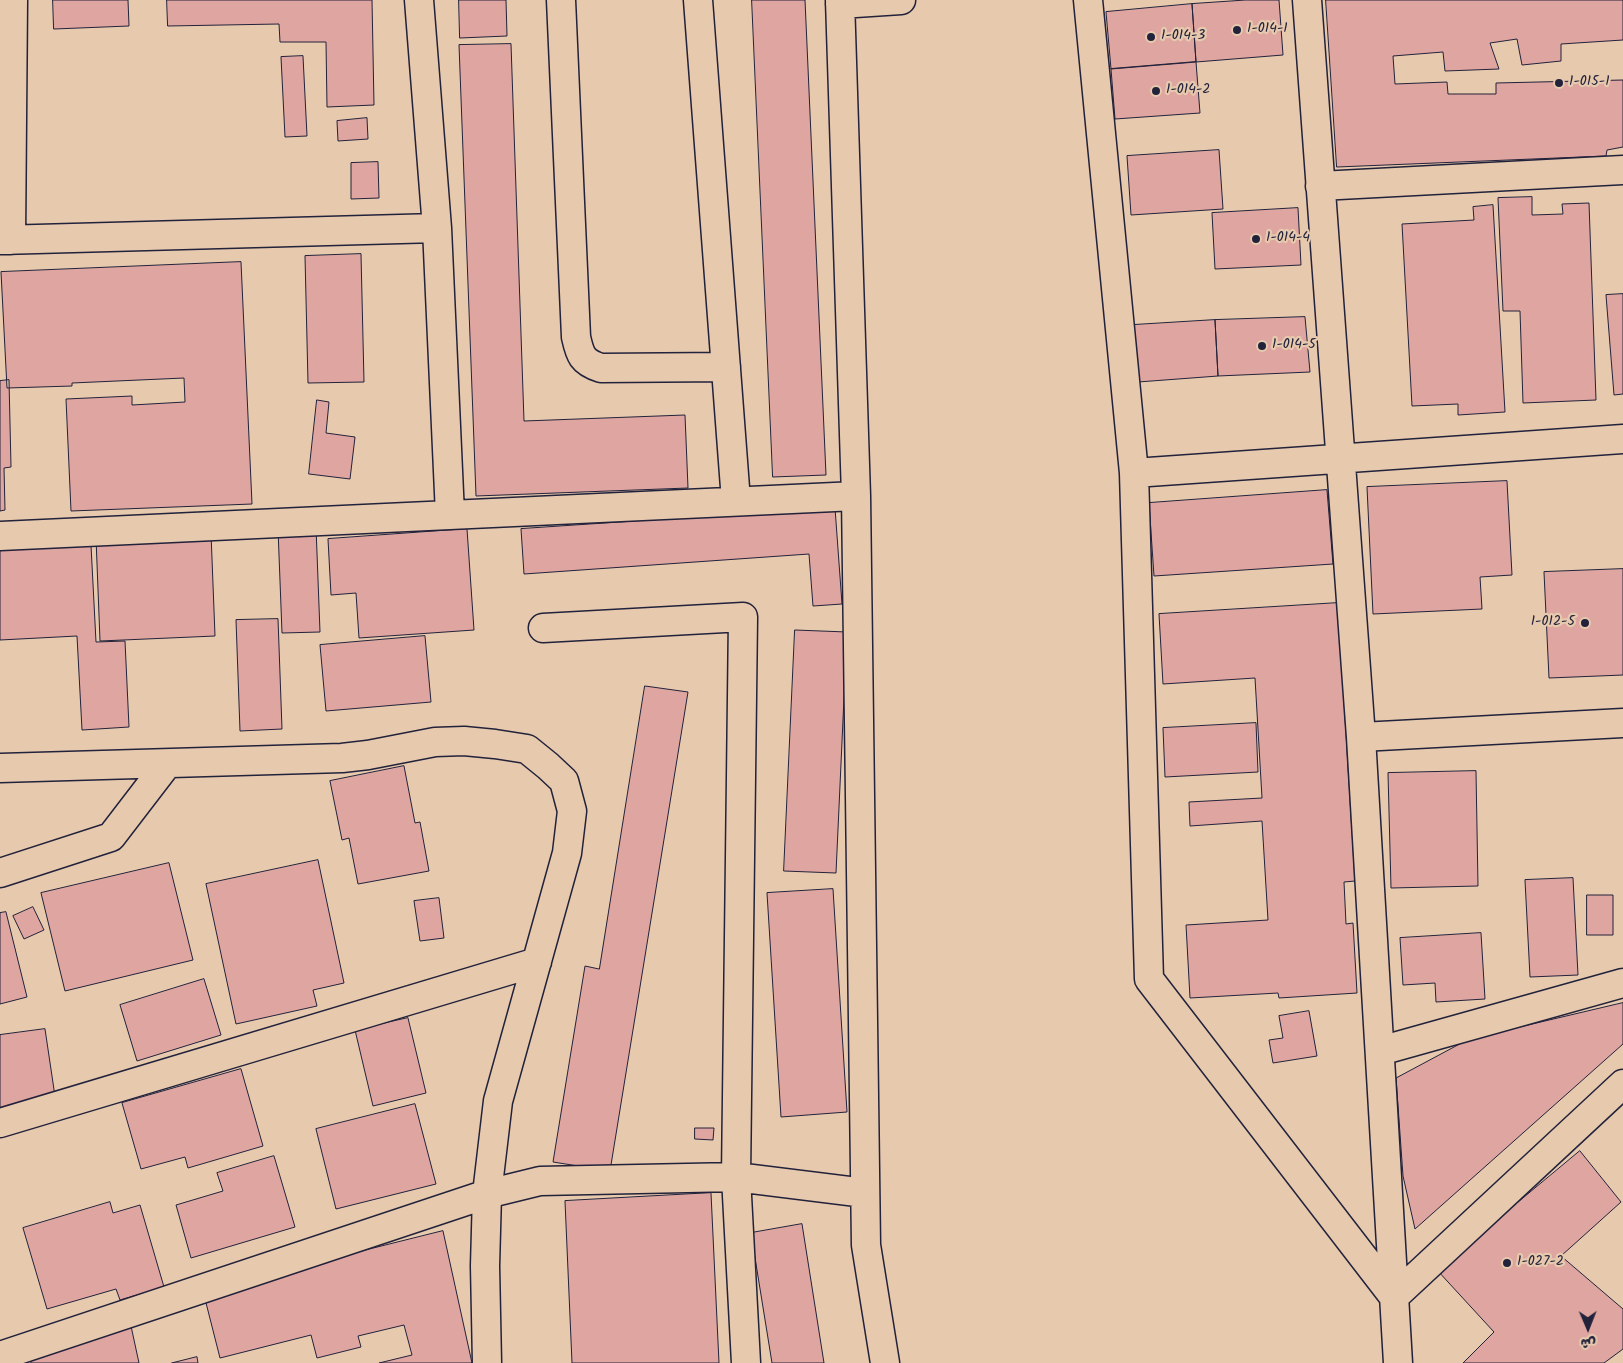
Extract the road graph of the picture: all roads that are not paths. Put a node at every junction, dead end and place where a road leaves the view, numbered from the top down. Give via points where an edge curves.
1 (13, 0) edge
2 (418, 0) edge
3 (561, 0) edge
4 (698, 0) edge
5 (900, 0) edge
6 (1088, 0) edge
7 (1307, 0) edge
8 (840, 2) edge
9 (1623, 170) edge
10 (1320, 186) junction
11 (436, 228) junction
12 (6, 240) edge
13 (726, 368) junction
14 (1623, 439) edge
15 (1340, 459) junction
16 (1134, 473) junction
17 (856, 496) junction
18 (736, 501) junction
19 (450, 515) junction
20 (0, 536) edge
21 (543, 628) dead end
22 (1623, 723) edge
23 (1361, 737) junction
24 (167, 764) junction
25 (0, 768) edge
26 (0, 873) edge
27 (538, 962) junction
28 (1623, 983) edge
29 (1380, 1051) junction
30 (1623, 1084) edge
31 (0, 1123) edge
32 (736, 1177) junction
33 (865, 1193) junction
34 (486, 1194) junction
35 (1394, 1297) junction
36 (0, 1356) edge
37 (487, 1363) edge
38 (746, 1363) edge
39 (885, 1363) edge
40 (1398, 1363) edge

1 - 12 street
2 - 11 street
3 - 13 street via 576,337 580,354 601,368
4 - 13 street
5 - 8 street
6 - 16 street
7 - 10 street
8 - 17 street
9 - 10 street
10 - 15 street
11 - 12 street
11 - 19 street
13 - 18 street
14 - 15 street
15 - 16 street
15 - 23 street
16 - 35 street via 1150,979
17 - 18 street
17 - 33 street
18 - 19 street
19 - 20 street
21 - 32 street via 743,617
22 - 23 street
23 - 29 street
24 - 25 street
24 - 26 street via 111,837
24 - 27 street via 342,758 436,742 464,741 527,749 564,781 572,811 567,853
27 - 31 street
27 - 34 street via 498,1101
28 - 29 street
29 - 35 street
30 - 35 street
32 - 33 street
32 - 34 street via 540,1181
32 - 38 street
33 - 39 street via 866,1245
34 - 36 street
34 - 37 street
35 - 40 street

